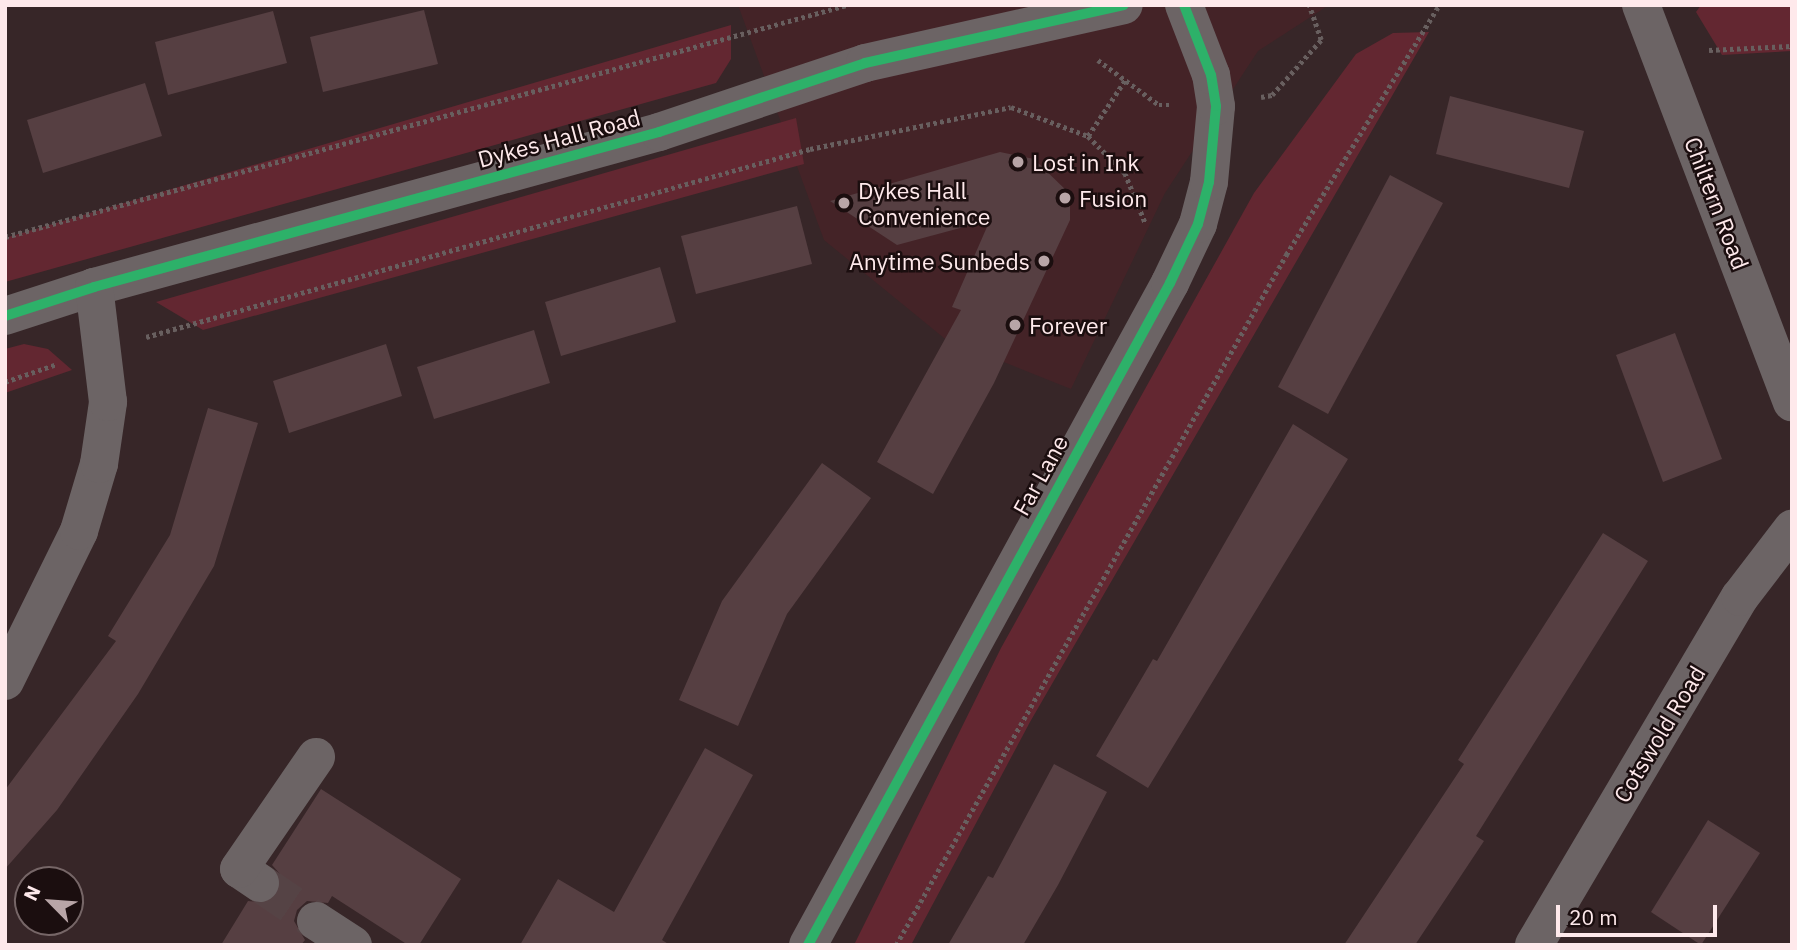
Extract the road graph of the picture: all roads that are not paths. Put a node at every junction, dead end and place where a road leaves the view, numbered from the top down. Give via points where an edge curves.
1 (1125, 5) edge
2 (1184, 5) edge
3 (1641, 5) edge
4 (94, 287) junction
5 (5, 316) edge
6 (1792, 402) edge
7 (1792, 529) edge
8 (5, 681) edge
9 (316, 757) dead end
10 (260, 883) tunnel mouth
11 (316, 920) tunnel mouth
12 (353, 945) edge
13 (808, 945) edge
14 (1534, 945) edge

1 - 4 street, Dykes Hall Road via 865,63 659,132
2 - 13 street, Far Lane via 1210,75 1215,137 1198,223 1170,284
3 - 6 street, Chiltern Road
4 - 5 street, Dykes Hall Road
4 - 8 street via 108,402 99,464 51,595
7 - 14 street, Cotswold Road via 1740,597
9 - 10 street via 239,869
11 - 12 street

